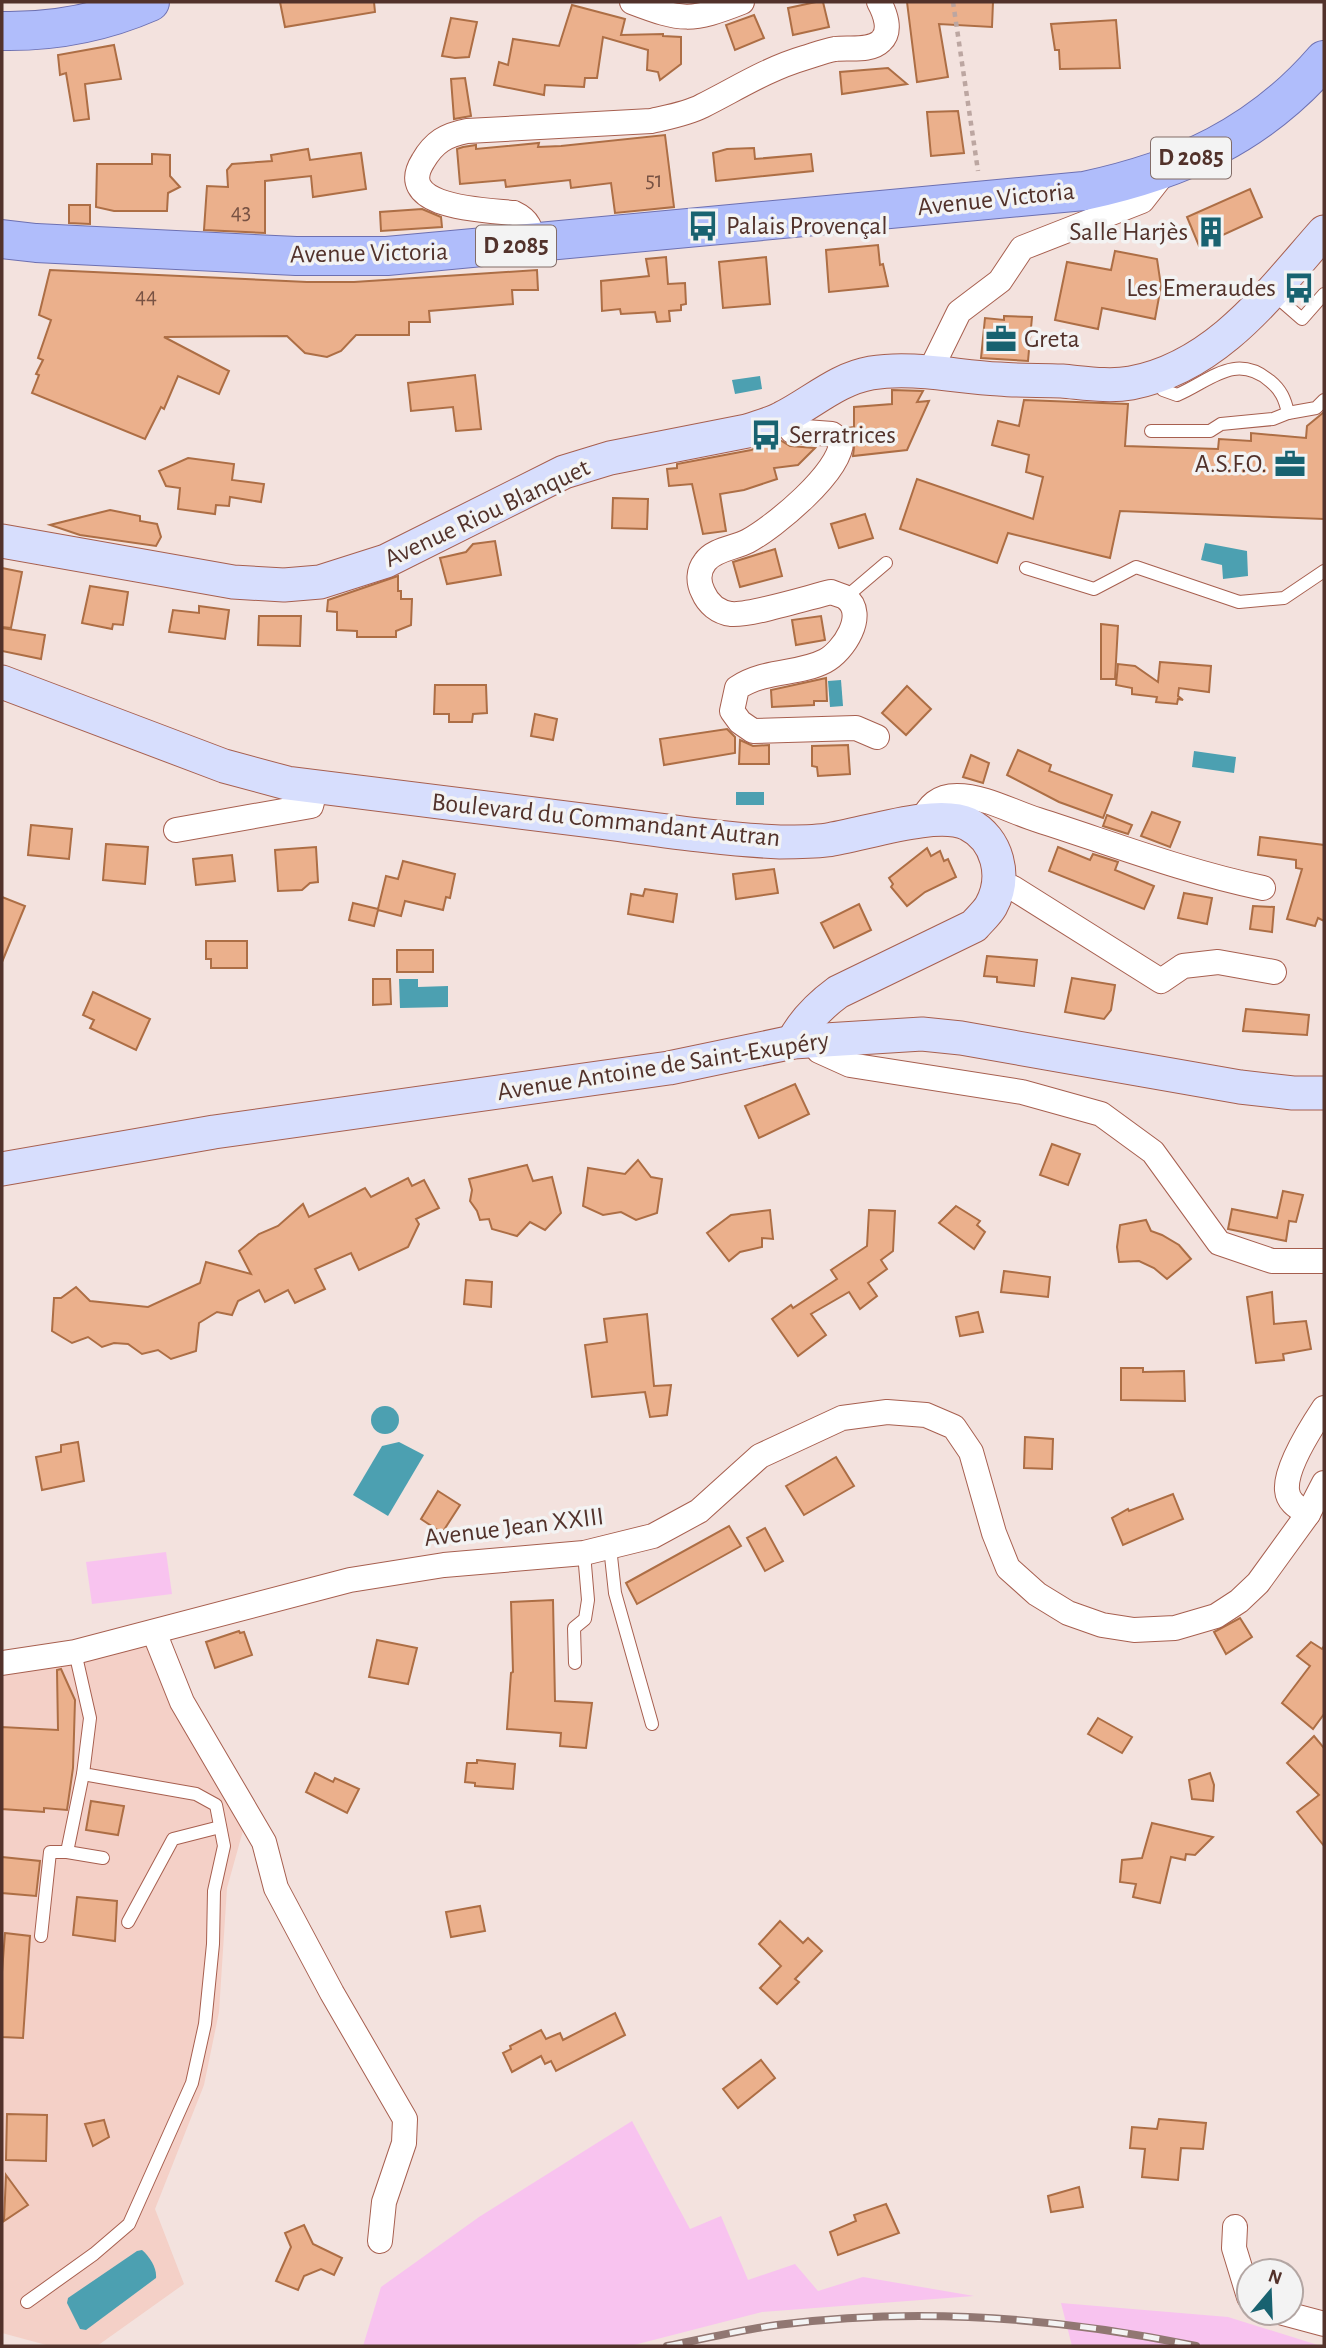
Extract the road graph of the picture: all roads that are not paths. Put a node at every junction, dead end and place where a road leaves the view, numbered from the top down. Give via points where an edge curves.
1 (150, 2) edge
2 (632, 2) edge
3 (742, 2) edge
4 (879, 2) edge
5 (2, 31) edge
6 (1324, 60) edge
7 (1167, 169) junction
8 (1324, 232) edge
9 (2, 239) edge
10 (533, 244) junction
11 (1271, 291) junction
12 (1324, 294) edge
13 (929, 373) junction
14 (1157, 376) junction
15 (1324, 400) edge
16 (1288, 413) junction
17 (782, 418) junction
18 (1151, 431) dead end
19 (2, 541) edge
20 (886, 563) dead end
21 (1026, 568) dead end
22 (1324, 571) edge
23 (846, 597) junction
24 (2, 682) edge
25 (877, 737) dead end
26 (316, 787) junction
27 (921, 822) junction
28 (176, 830) dead end
29 (998, 886) junction
30 (1263, 888) dead end
31 (1274, 972) dead end
32 (804, 1041) junction
33 (1324, 1093) edge
34 (2, 1169) edge
35 (1324, 1261) edge
36 (1324, 1408) edge
37 (1324, 1483) edge
38 (1308, 1514) junction
39 (610, 1547) junction
40 (584, 1553) junction
41 (154, 1632) junction
42 (75, 1652) junction
43 (2, 1663) edge
44 (575, 1663) dead end
45 (652, 1724) dead end
46 (83, 1774) junction
47 (220, 1827) junction
48 (67, 1852) junction
49 (103, 1858) dead end
50 (128, 1922) dead end
51 (41, 1936) dead end
52 (1235, 2227) dead end
53 (380, 2241) dead end
54 (1237, 2257) edge
55 (27, 2302) dead end
56 (1305, 2319) edge
57 (1324, 2324) edge

1 - 5 main road via 83,25
2 - 3 street via 669,16 689,17
4 - 10 street via 887,23 884,39 878,44 834,49 792,62 680,114 651,121 467,131 438,141 420,166 420,186 427,196 450,205 514,213 531,227
6 - 7 main road, Avenue Victoria / D 2085 via 1249,129
7 - 10 main road, Avenue Victoria / D 2085 via 1084,191
7 - 13 street via 1142,201 1022,248 1000,281 959,312
8 - 11 street, Avenue Riou Blanquet
9 - 10 main road, Avenue Victoria / D 2085 via 387,257
11 - 12 lane via 1302,319
11 - 14 street, Avenue Riou Blanquet via 1242,323 1200,357
13 - 14 street, Avenue Riou Blanquet via 1104,384
13 - 17 street, Avenue Riou Blanquet via 871,373 842,382
14 - 16 lane via 1163,390 1177,395 1224,370 1246,367 1278,388
15 - 16 lane via 1316,408
16 - 18 lane via 1221,424 1210,431
17 - 19 street, Avenue Riou Blanquet via 747,431 610,458 564,472 386,561 320,582 233,582
17 - 23 street via 792,431 832,434 841,442 841,451 820,482 775,522 705,562 698,580 701,589 707,601 728,614 831,592
20 - 23 lane
21 - 22 lane via 1094,589 1136,567 1239,602 1284,598
23 - 25 street via 854,618 850,635 835,656 749,680 737,688 732,711 753,731 856,728
24 - 26 street, Boulevard du Commandant Autran via 224,766
26 - 27 street, Boulevard du Commandant Autran via 780,842 828,840
26 - 28 street via 311,806
27 - 29 street, Boulevard du Commandant Autran via 952,820 979,832 992,845
27 - 30 street via 937,799 986,800 1203,875
29 - 31 street via 1013,888 1161,981 1183,966 1218,962
29 - 32 street via 990,908 974,926 838,992 821,1005 799,1029
32 - 33 street, Avenue Antoine de Saint-Exupéry via 922,1034 1240,1087
32 - 34 street, Avenue Antoine de Saint-Exupéry via 669,1068 214,1132
32 - 35 street via 850,1065 1022,1092 1101,1114 1153,1152 1219,1243 1272,1261
36 - 38 street via 1290,1471 1287,1490 1292,1504
37 - 38 street, Avenue Jean XXIII
38 - 39 street, Avenue Jean XXIII via 1258,1583 1216,1616 1175,1628 1134,1630 1102,1625 1068,1613 1008,1568 971,1452 954,1427 926,1415 887,1412 842,1418 760,1456 699,1511 653,1536
39 - 40 street, Avenue Jean XXIII
39 - 45 lane via 615,1592
40 - 41 street, Avenue Jean XXIII via 394,1571
40 - 44 lane via 588,1600 585,1619 573,1628
41 - 42 street, Avenue Jean XXIII
41 - 53 street via 182,1702 264,1842 276,1888 405,2119 404,2143 384,2202
42 - 43 street, Avenue Jean XXIII
42 - 46 lane via 90,1718
46 - 47 lane via 196,1794 215,1805
46 - 48 lane
47 - 50 lane via 173,1839
47 - 55 lane via 224,1846 214,1891 205,2024 192,2083 129,2224
48 - 49 lane
48 - 51 lane via 50,1852
52 - 54 street
56 - 57 street

